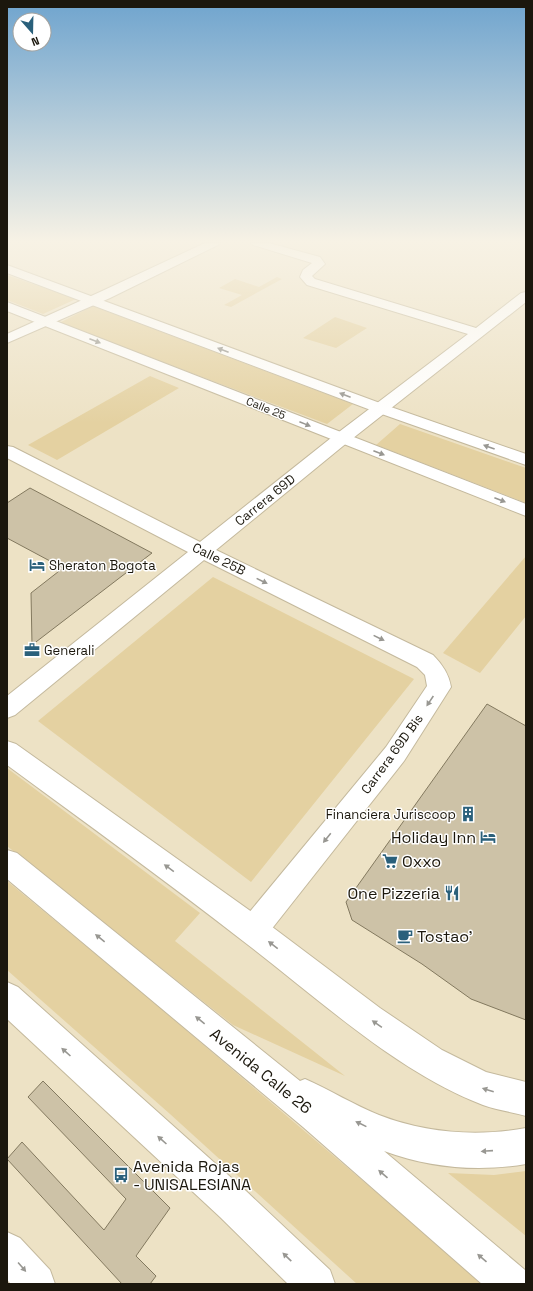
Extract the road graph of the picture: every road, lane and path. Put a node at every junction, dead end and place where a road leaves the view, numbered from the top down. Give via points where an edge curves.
1 (87, 303) edge
2 (98, 303) edge
3 (384, 303) edge
4 (517, 303) edge
5 (7, 306) edge
6 (46, 321) junction
7 (478, 333) junction
8 (7, 339) edge
9 (382, 409) junction
10 (342, 438) junction
11 (7, 451) edge
12 (526, 460) edge
13 (526, 510) edge
14 (202, 551) junction
15 (431, 666) joint
16 (7, 709) edge
17 (7, 751) edge
18 (7, 862) edge
19 (253, 930) junction
20 (7, 998) edge
21 (274, 1080) junction
22 (526, 1099) edge
23 (526, 1146) edge
24 (7, 1251) edge
25 (36, 1284) edge
26 (316, 1284) edge
27 (511, 1284) edge

1 - 6 street
9 -> 2 street
3 - 7 street
4 - 7 street, Carrera 69D
5 - 6 street, Calle 25
6 - 8 street
6 -> 10 street, Calle 25
7 - 9 street, Carrera 69D
9 - 10 street, Carrera 69D
12 -> 9 street
10 -> 13 street, Calle 25
10 - 14 street, Carrera 69D
11 - 14 street, Calle 25B
14 -> 15 street, Calle 25B
14 - 16 street, Carrera 69D
15 -> 19 street, Carrera 69D Bis via 438,676 439,687 395,754
19 -> 17 street
21 -> 18 street, Avenida Calle 26
22 -> 19 street via 485,1089 430,1062
26 -> 20 street via 233,1204
23 -> 21 street via 477,1151 431,1147 377,1132
27 -> 21 street, Avenida Calle 26
24 -> 25 street

